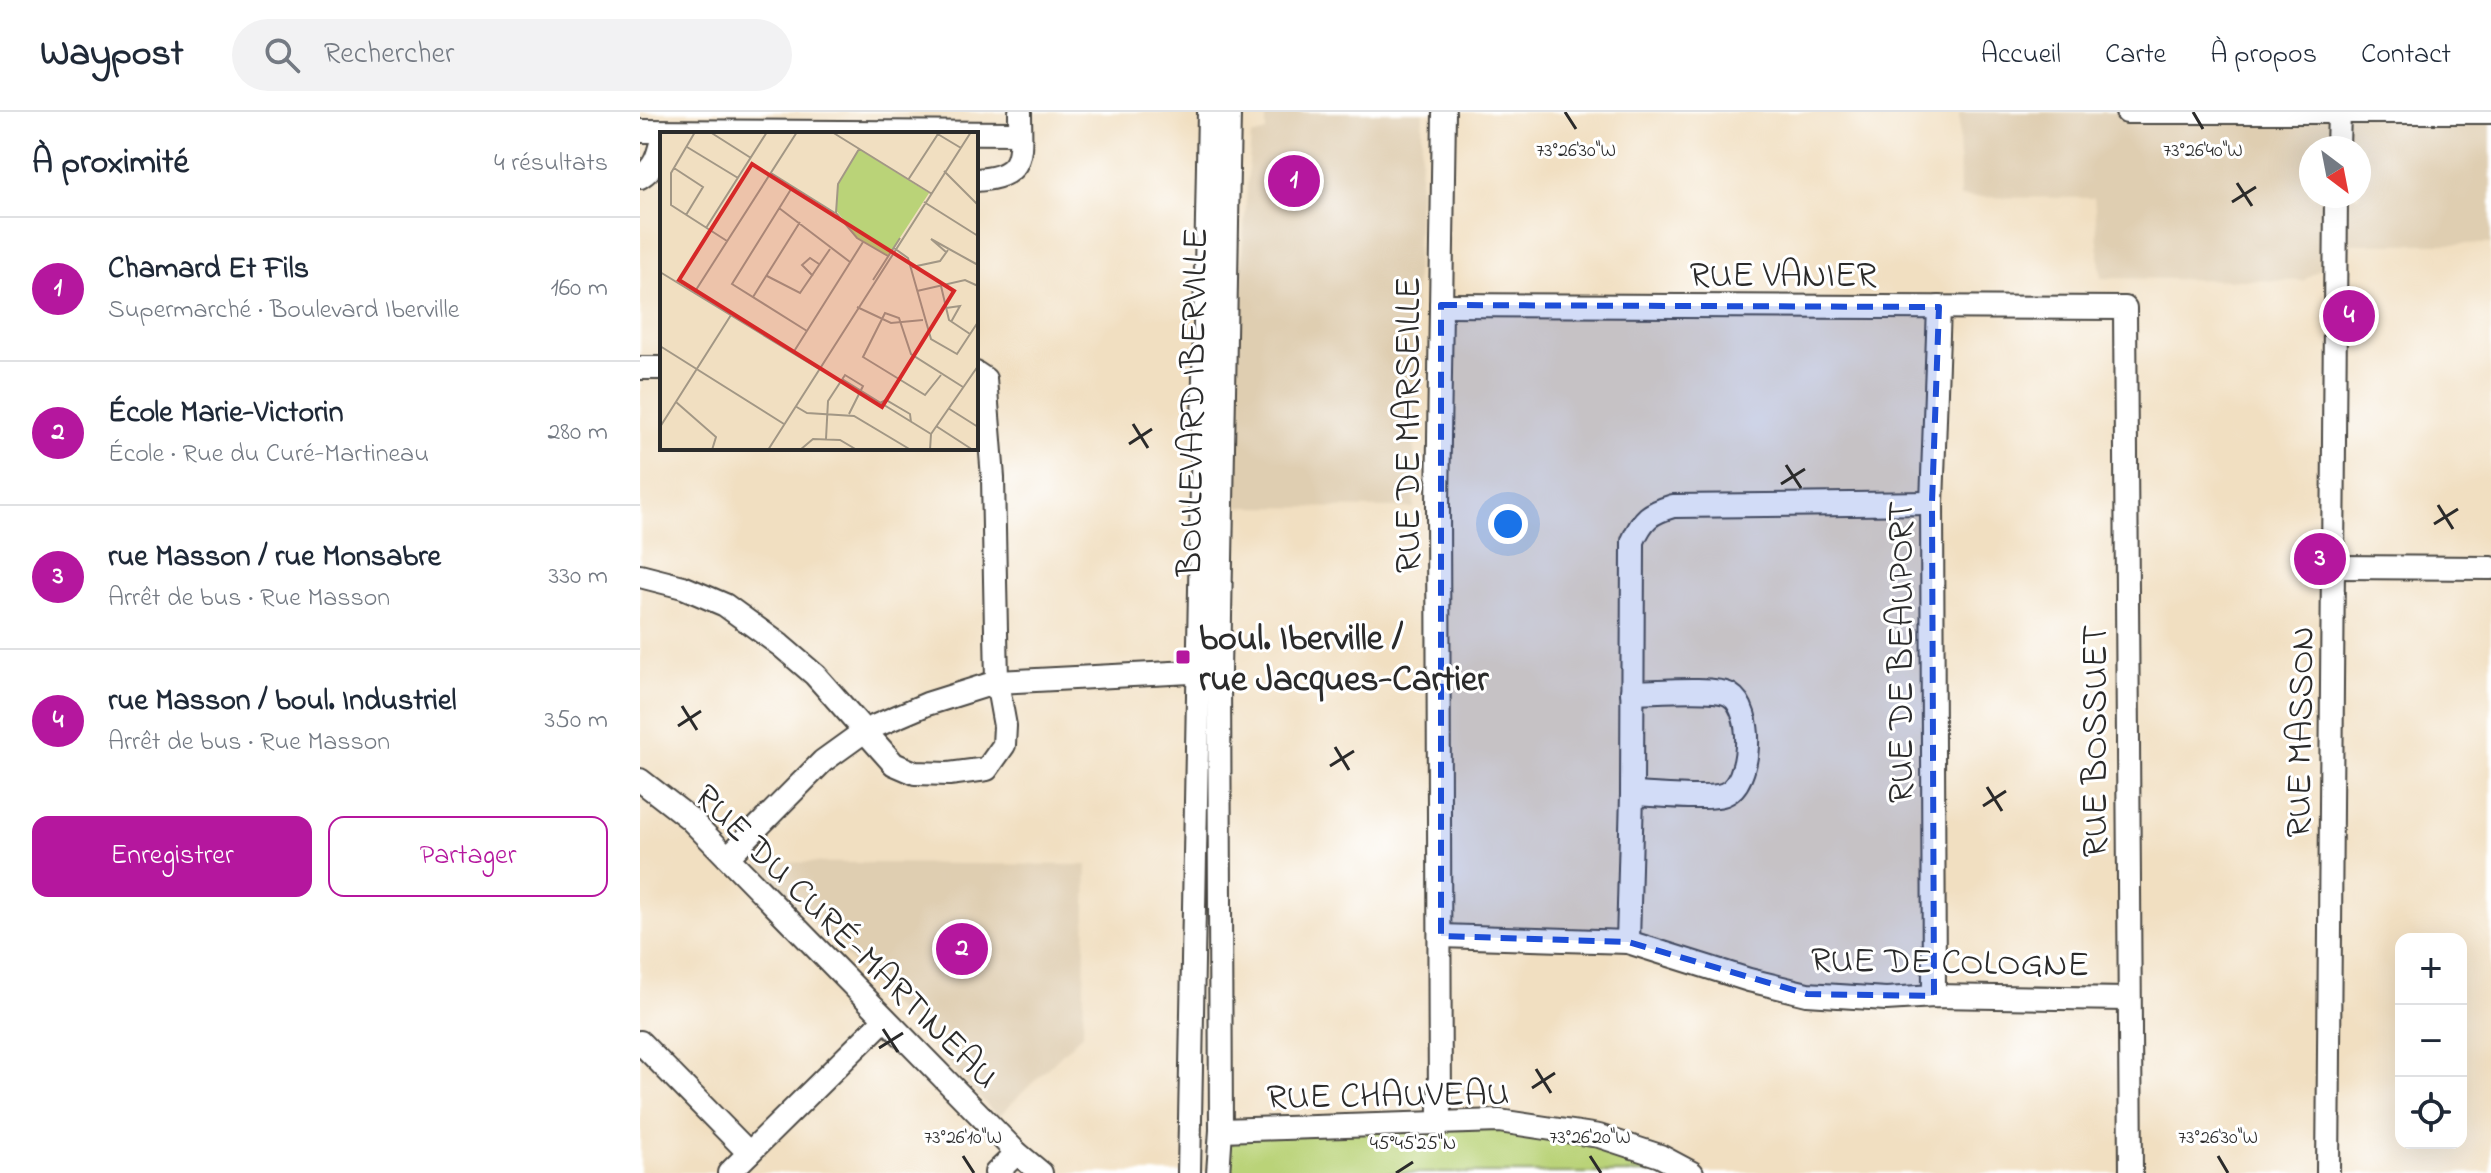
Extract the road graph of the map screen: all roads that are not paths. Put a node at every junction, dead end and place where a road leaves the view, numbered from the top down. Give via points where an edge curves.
1 (1209, 112) edge
2 (1229, 112) edge
3 (1444, 112) edge
4 (2127, 112) edge
5 (2491, 112) edge
6 (2339, 113) edge
7 (1020, 123) edge
8 (640, 131) edge
9 (868, 132) edge
10 (660, 134) edge
11 (2338, 136) edge
12 (660, 148) edge
13 (640, 177) edge
14 (978, 180) edge
15 (2336, 208) edge
16 (1441, 305) junction
17 (1939, 307) junction
18 (2125, 308) joint
19 (978, 374) edge
20 (1932, 503) junction
21 (2334, 567) junction
22 (2491, 568) edge
23 (640, 576) edge
24 (1208, 671) junction
25 (997, 682) junction
26 (1632, 692) junction
27 (866, 730) junction
28 (640, 780) edge
29 (1632, 794) junction
30 (728, 857) junction
31 (1441, 936) junction
32 (1628, 942) junction
33 (1934, 996) junction
34 (2128, 999) junction
35 (885, 1019) junction
36 (640, 1042) edge
37 (1440, 1123) junction
38 (1221, 1130) junction
39 (749, 1153) junction
40 (1017, 1153) junction
41 (729, 1173) edge
42 (996, 1173) edge
43 (1041, 1173) edge
44 (1189, 1173) edge
45 (1218, 1173) edge
46 (1692, 1173) edge
47 (2131, 1173) edge
48 (2328, 1173) edge

1 - 24 street, BOULEVARD IBERVILLE
2 - 24 street, BOULEVARD IBERVILLE
3 - 16 street, RUE DE MARSEILLE
4 - 6 street
5 - 6 street
6 - 11 street
7 - 9 street
7 - 14 street via 1020,158 1013,169
8 - 10 street
12 - 13 street via 657,160
15 - 21 street, RUE MASSON
16 - 17 street, RUE VANIER
16 - 31 street, RUE DE MARSEILLE
17 - 18 street, RUE VANIER
17 - 20 street, RUE DE BEAUPORT
18 - 34 street, RUE BOSSUET
19 - 25 street via 985,379 993,478
20 - 26 street via 1673,506 1653,512 1633,541
20 - 33 street, RUE DE BEAUPORT
21 - 22 street
21 - 48 street, RUE MASSON
23 - 27 street via 673,583 725,605 815,675
24 - 25 street
24 - 38 street, BOULEVARD IBERVILLE
24 - 44 street, BOULEVARD IBERVILLE
25 - 27 street
25 - 27 street via 1004,745 987,769 915,773 894,764
26 - 29 street
26 - 29 street via 1728,694 1746,721 1746,763 1737,785 1724,795
27 - 30 street via 823,761
28 - 30 street, RUE DU CURÉ-MARTINEAU
29 - 32 street
30 - 35 street, RUE DU CURÉ-MARTINEAU
31 - 32 street, RUE DE COLOGNE
31 - 37 street, RUE DE MARSEILLE
32 - 33 street, RUE DE COLOGNE via 1807,994
33 - 34 street, RUE DE COLOGNE
34 - 47 street, RUE BOSSUET
35 - 39 street
35 - 40 street, RUE DU CURÉ-MARTINEAU
36 - 39 street
37 - 38 street, RUE CHAUVEAU
37 - 46 street, RUE CHAUVEAU via 1499,1121 1599,1136
38 - 45 street, BOULEVARD IBERVILLE
39 - 41 street
40 - 42 street
40 - 43 street, RUE DU CURÉ-MARTINEAU

